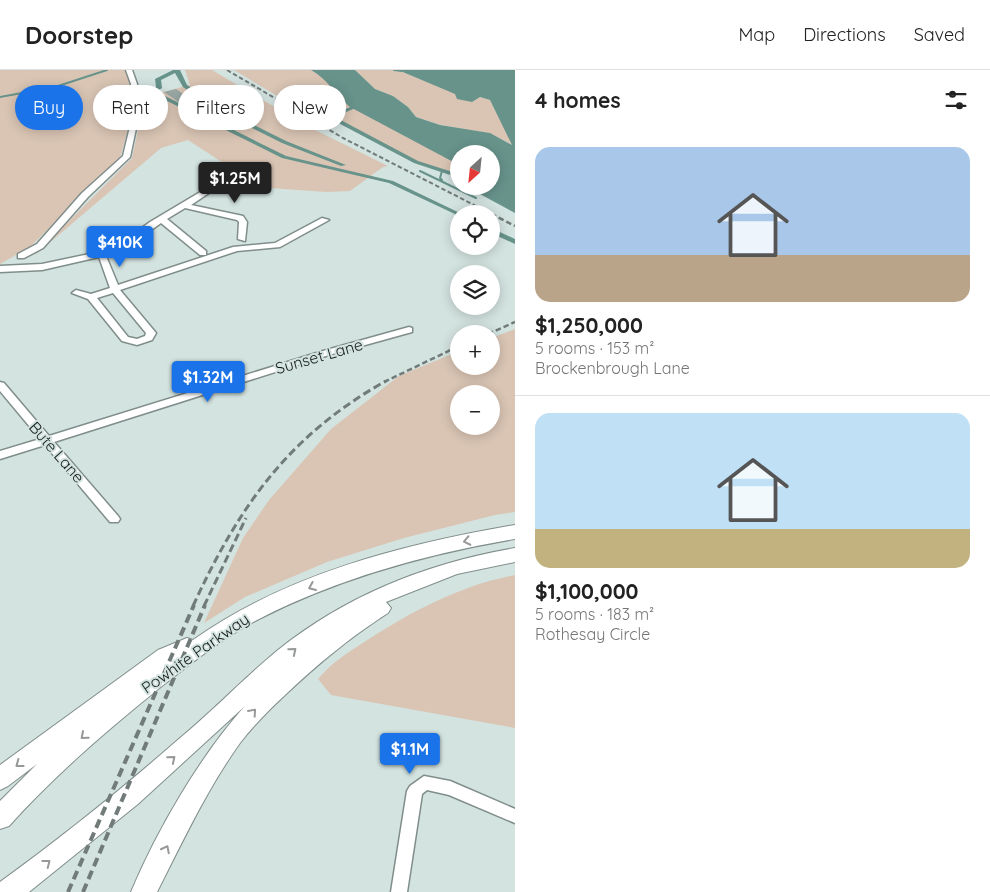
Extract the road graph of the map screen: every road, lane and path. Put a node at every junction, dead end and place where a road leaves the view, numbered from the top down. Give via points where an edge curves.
1 (129, 70) edge
2 (205, 193) dead end
3 (187, 206) junction
4 (163, 220) junction
5 (325, 220) dead end
6 (242, 239) dead end
7 (203, 253) dead end
8 (102, 255) junction
9 (37, 267) junction
10 (2, 268) edge
11 (115, 290) junction
12 (76, 293) dead end
13 (90, 297) junction
14 (409, 330) dead end
15 (0, 385) edge
16 (46, 440) junction
17 (0, 455) edge
18 (114, 519) dead end
19 (515, 532) edge
20 (515, 555) edge
21 (515, 562) edge
22 (250, 614) junction
23 (0, 779) edge
24 (515, 816) edge
25 (0, 818) edge
26 (8, 892) edge
27 (144, 892) edge
28 (399, 892) edge

1 - 9 street via 134,84 136,114 126,157 85,195 40,246 22,256
2 - 3 street
3 - 4 street
3 - 6 street via 240,218 243,222
4 - 7 street
4 - 8 street via 123,247
5 - 11 street via 277,245 236,249
8 - 9 street
8 - 11 street
9 - 10 street
11 - 13 street
11 - 13 street via 151,333 149,338 137,342 125,339
12 - 13 street
14 - 16 street, Sunset Lane
15 - 16 street, Bute Lane
16 - 17 street, Sunset Lane
16 - 18 street, Bute Lane
19 -> 22 highway, Powhite Parkway via 423,551 366,568
26 -> 20 highway via 49,862 191,743 301,644 335,621 411,581 478,561
27 -> 21 highway via 187,807 233,735 312,656 342,632 420,590
22 -> 23 highway via 165,656
22 -> 25 highway, Powhite Parkway via 191,652 94,727 47,768
24 - 28 street via 450,788 424,783 415,791

